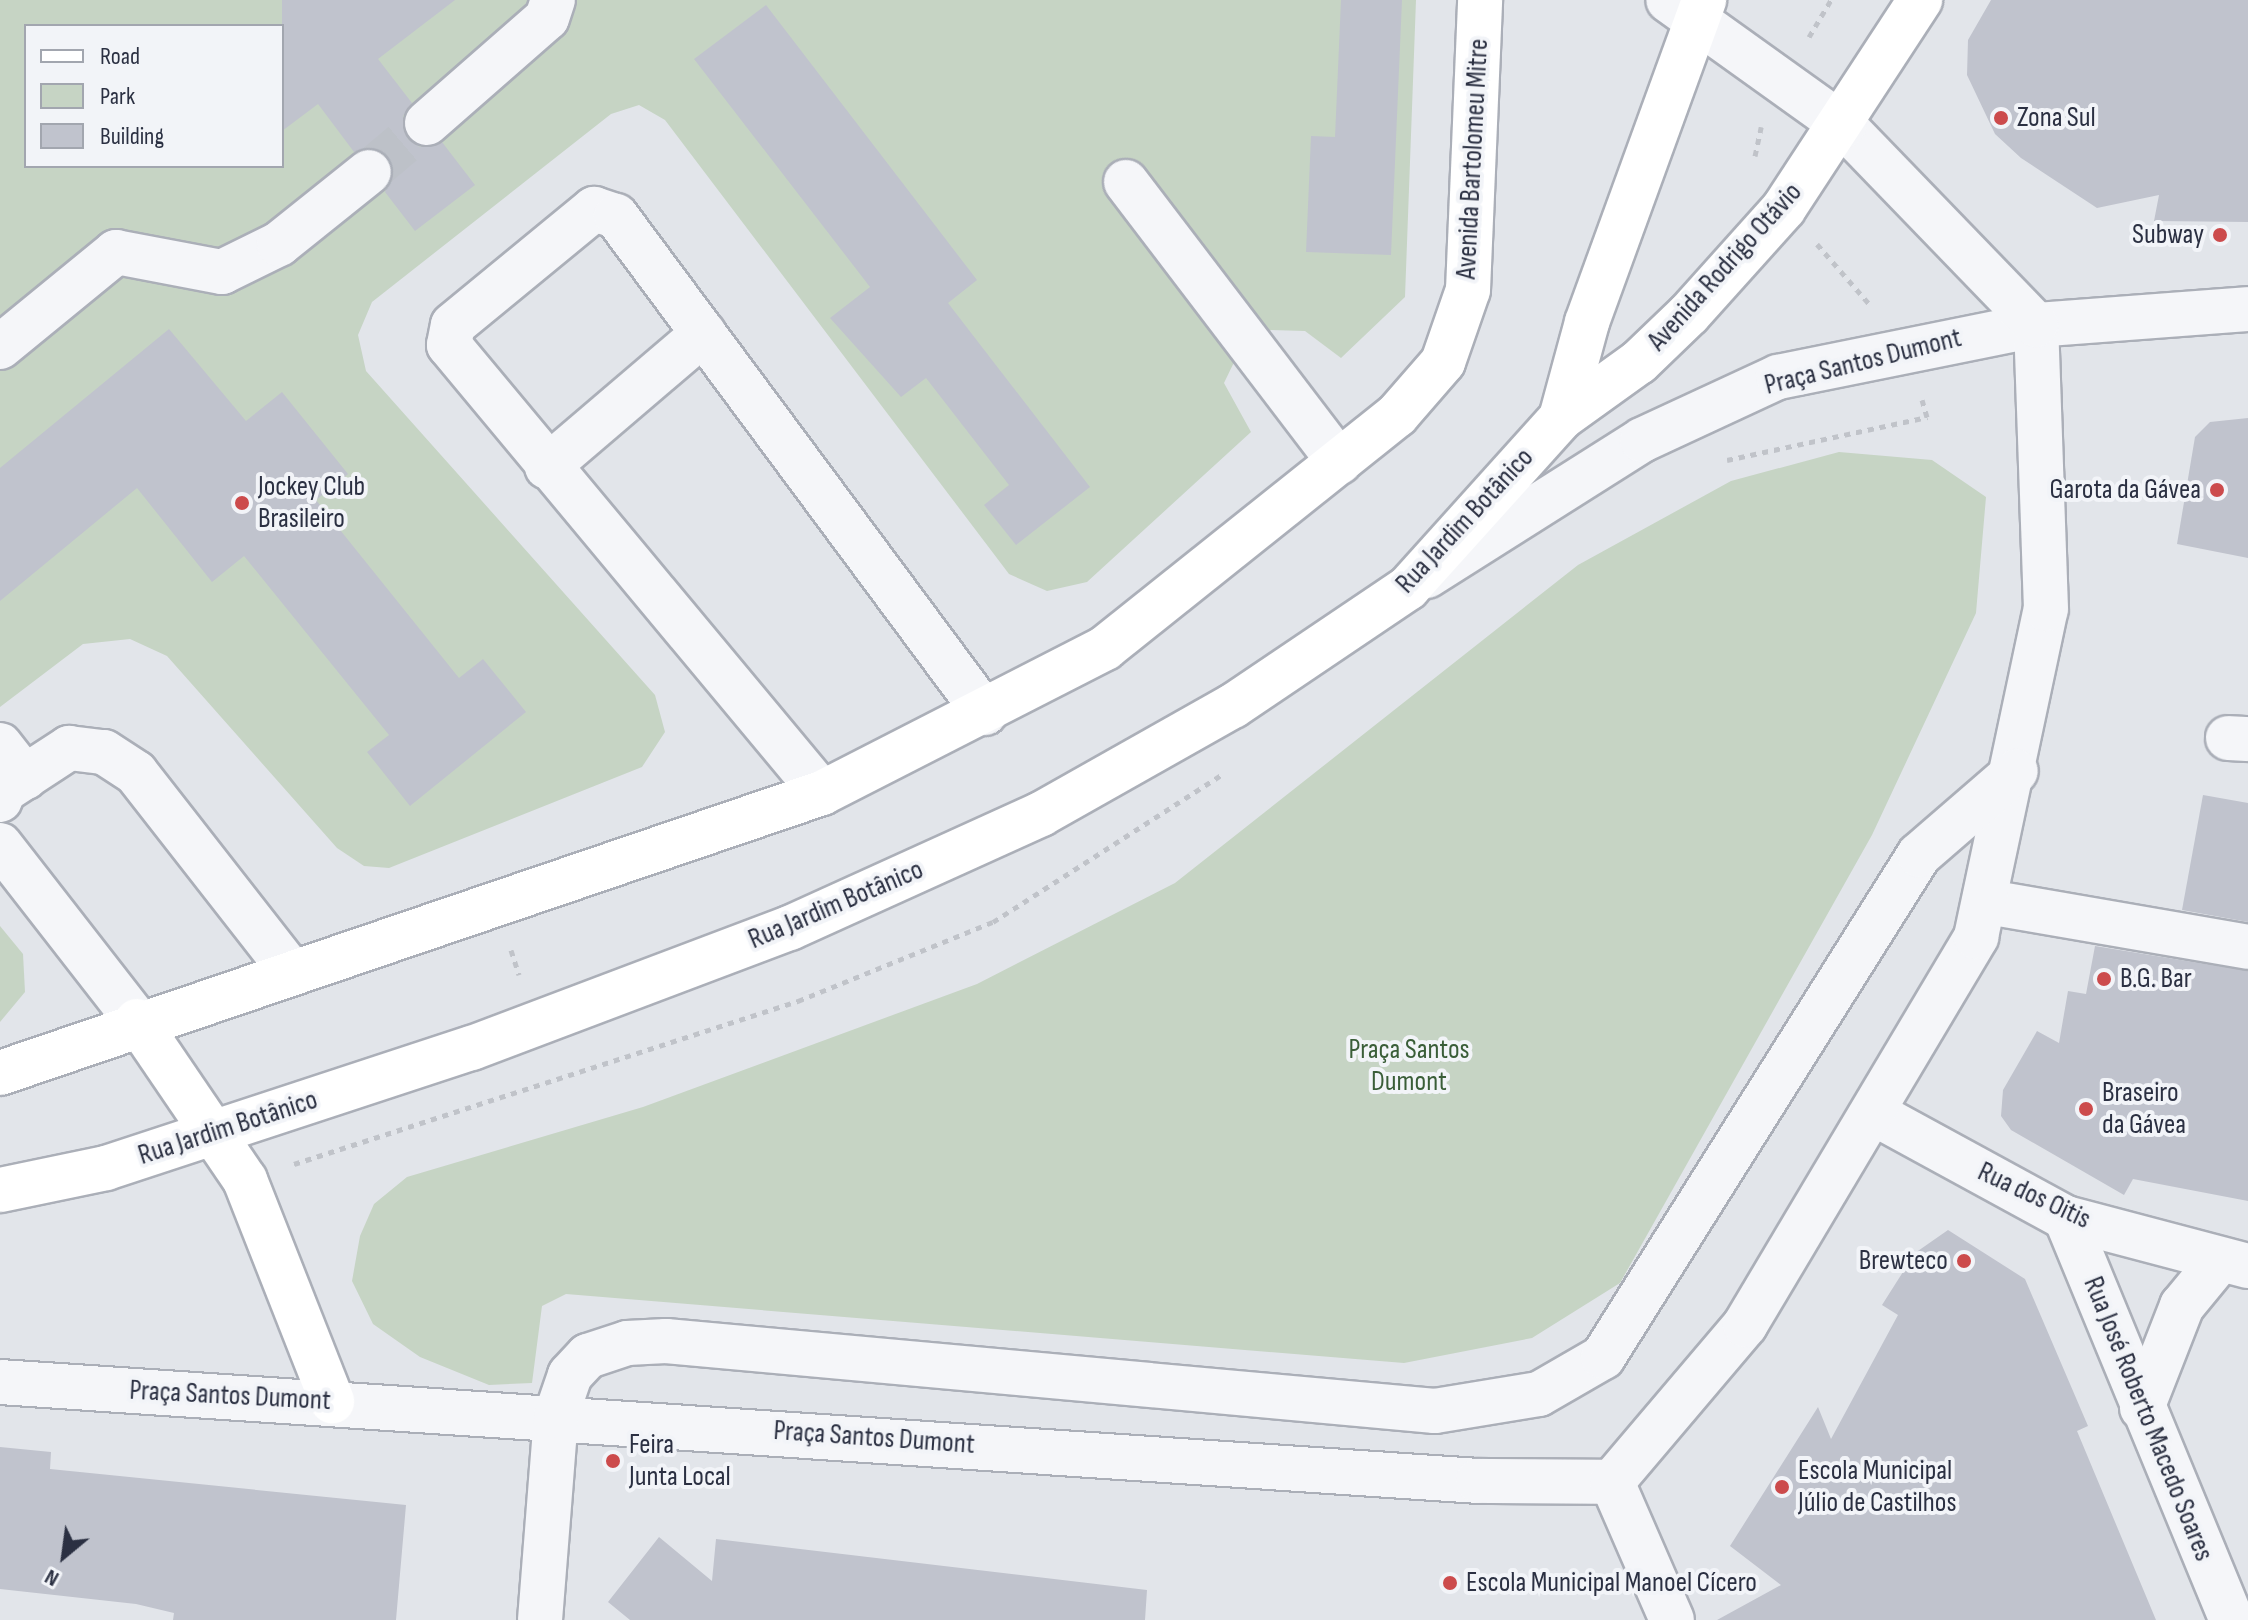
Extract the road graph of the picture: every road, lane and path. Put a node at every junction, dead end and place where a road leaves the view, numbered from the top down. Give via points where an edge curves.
1 (553, 0) edge
2 (1480, 0) edge
3 (1920, 0) edge
4 (1689, 7) edge
5 (427, 123) tunnel mouth
6 (1844, 126) junction
7 (369, 172) tunnel mouth
8 (1126, 182) dead end
9 (2248, 309) edge
10 (2036, 325) junction
11 (704, 333) junction
12 (0, 347) edge
13 (1561, 418) junction
14 (1339, 462) junction
15 (547, 467) junction
16 (1408, 588) junction
17 (985, 713) junction
18 (2016, 771) junction
19 (8, 774) edge
20 (822, 793) junction
21 (0, 845) edge
22 (495, 901) junction
23 (1988, 902) junction
24 (2248, 947) edge
25 (289, 969) junction
26 (137, 1021) junction
27 (535, 1025) junction
28 (0, 1073) edge
29 (1877, 1115) junction
30 (217, 1132) junction
31 (0, 1190) edge
32 (2066, 1218) junction
33 (2234, 1264) edge
34 (0, 1382) edge
35 (332, 1401) junction
36 (2142, 1408) junction
37 (556, 1416) junction
38 (1612, 1482) junction
39 (540, 1620) edge
40 (1672, 1620) edge
41 (2232, 1620) edge

1 - 5 street via 547,18
2 - 14 main road, Avenida Bartolomeu Mitre via 1468,290 1443,362 1397,415
3 - 6 main road, Avenida Rodrigo Otávio
4 - 6 street
4 - 13 main road via 1680,82 1587,322
6 - 10 street
6 - 13 main road, Avenida Rodrigo Otávio via 1689,314 1639,362
7 - 12 street via 279,244 222,272 116,252
8 - 14 street
9 - 10 street, Praça Santos Dumont
10 - 16 street, Praça Santos Dumont via 1778,377 1642,440
10 - 18 street via 2046,609
11 - 15 street
11 - 15 street via 616,216 594,209 453,325 449,345
11 - 17 street
13 - 16 main road, Rua Jardim Botânico
14 - 17 main road via 1105,648
15 - 20 street
16 - 27 main road, Rua Jardim Botânico via 1233,706 1041,814 790,928
17 - 20 main road
18 - 23 street
18 - 37 street via 1919,855 1603,1357 1539,1394 1435,1411 666,1341 588,1356 570,1375
19 - 25 street via 69,748 104,752 136,773
20 - 22 main road
21 - 26 street
22 - 25 main road
22 - 27 path
23 - 24 street
23 - 29 street
25 - 26 main road
26 - 28 main road
26 - 30 main road
27 - 30 main road, Rua Jardim Botânico
29 - 32 street, Rua dos Oitis
29 - 38 street via 1745,1325
30 - 31 main road, Rua Jardim Botânico via 106,1168
30 - 35 main road via 258,1209
32 - 33 street, Rua dos Oitis
32 - 36 street, Rua José Roberto Macedo Soares
33 - 36 street via 2182,1306
34 - 35 street, Praça Santos Dumont
35 - 37 street, Praça Santos Dumont
36 - 41 street, Rua José Roberto Macedo Soares
37 - 38 street, Praça Santos Dumont via 1478,1481
37 - 39 street
38 - 40 street

